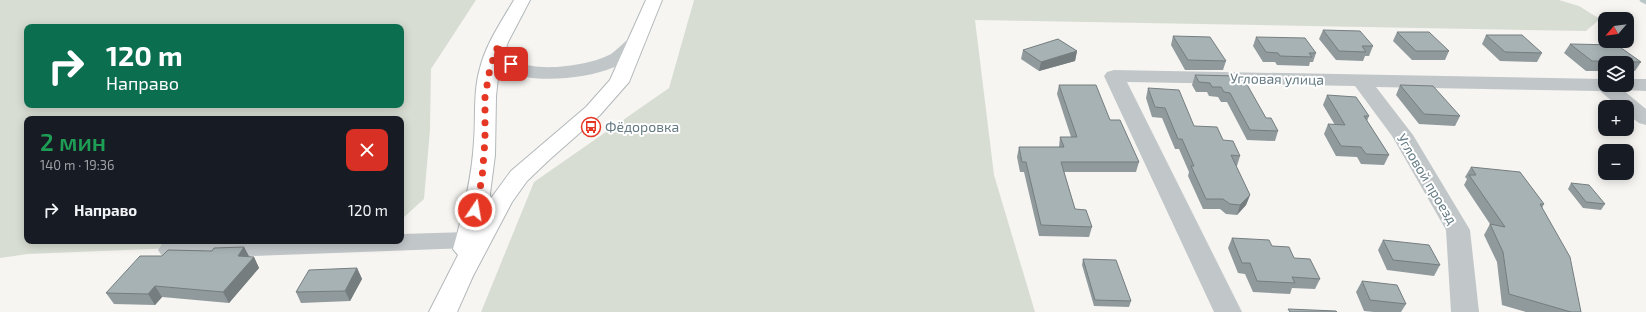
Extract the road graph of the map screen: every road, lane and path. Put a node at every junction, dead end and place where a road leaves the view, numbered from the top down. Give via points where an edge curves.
1 (522, 0) edge
2 (654, 0) edge
3 (638, 40) junction
4 (499, 43) junction
5 (1361, 81) junction
6 (1598, 85) edge
7 (1634, 85) edge
8 (1646, 85) edge
9 (1613, 92) edge
10 (1646, 119) edge
11 (468, 240) junction
12 (404, 242) edge
13 (349, 244) edge
14 (171, 250) edge
15 (460, 276) junction
16 (443, 312) edge
17 (1228, 312) edge
18 (1466, 312) edge

1 - 4 main road
2 - 3 main road
3 - 4 street via 622,55 603,65 552,74 529,71 511,64 500,55
3 - 15 main road via 619,82 608,95 519,176 502,200
4 - 11 main road via 487,82 482,179
5 - 6 street, Угловая улица
5 - 17 street, Угловая улица via 1114,76
5 - 18 street, Угловой проезд via 1402,135 1458,230
7 - 8 street
9 - 10 street
11 - 12 street
11 - 15 main road
13 - 14 street
15 - 16 main road

